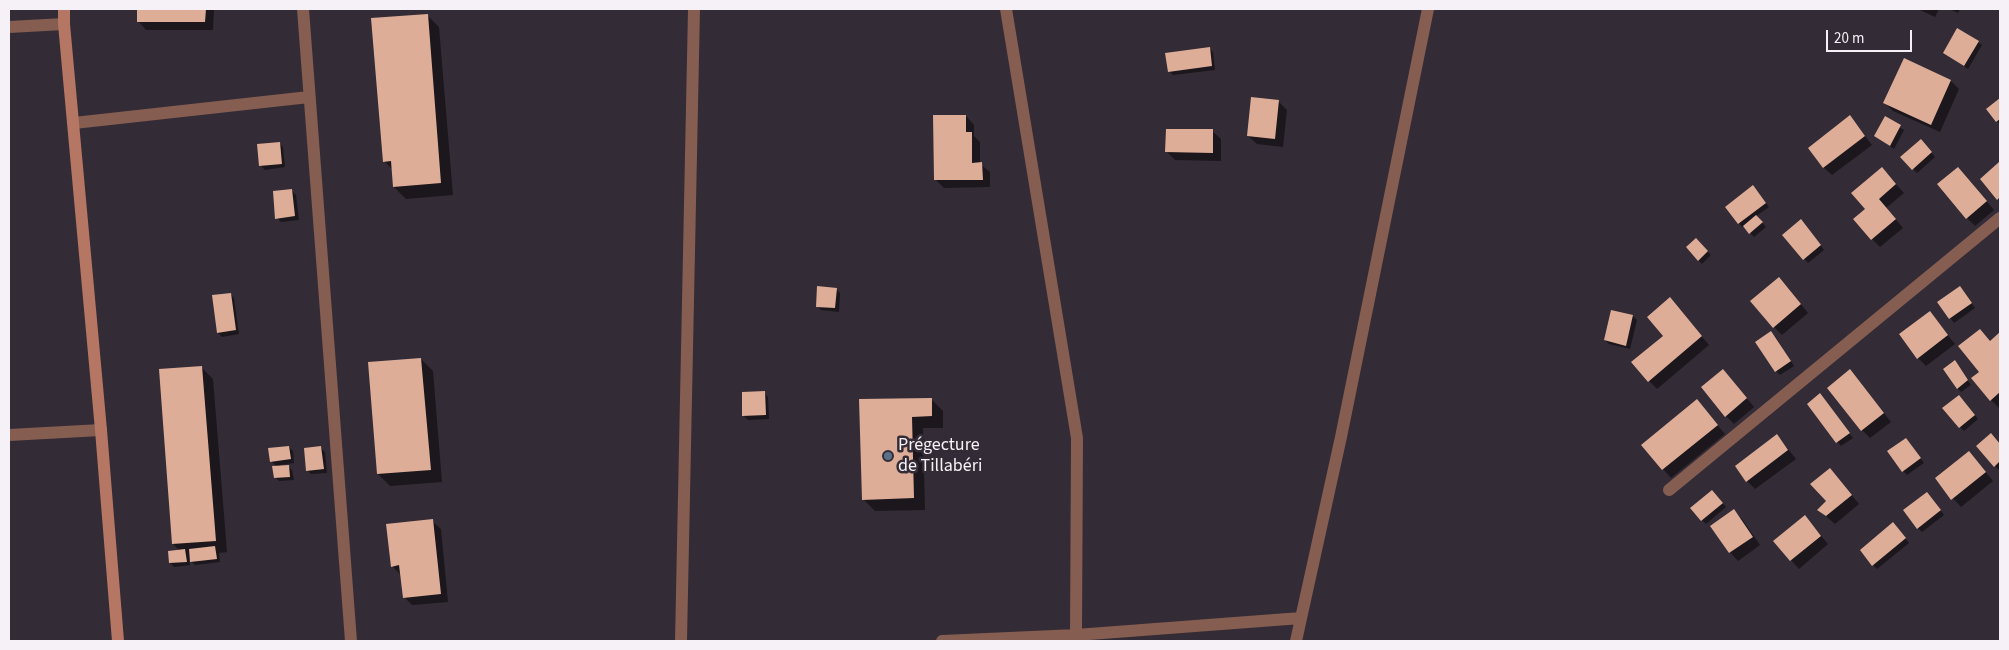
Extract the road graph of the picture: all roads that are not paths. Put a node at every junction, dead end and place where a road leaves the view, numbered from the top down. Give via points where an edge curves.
1 (64, 9) edge
2 (303, 9) edge
3 (694, 9) edge
4 (1006, 9) edge
5 (1428, 9) edge
6 (64, 24) junction
7 (9, 27) edge
8 (309, 97) junction
9 (74, 123) junction
10 (2000, 218) edge
11 (102, 430) junction
12 (9, 435) edge
13 (1669, 490) dead end
14 (1301, 618) junction
15 (1076, 635) junction
16 (118, 641) edge
17 (351, 641) edge
18 (681, 641) edge
19 (942, 641) edge
20 (1296, 641) edge

1 - 6 street
2 - 8 street
3 - 18 street
4 - 15 street via 1076,438
5 - 14 street
6 - 7 street
6 - 9 street
8 - 9 street
8 - 17 street
9 - 11 street
10 - 13 street
11 - 12 street
11 - 16 street
14 - 15 street
14 - 20 street
15 - 19 street

